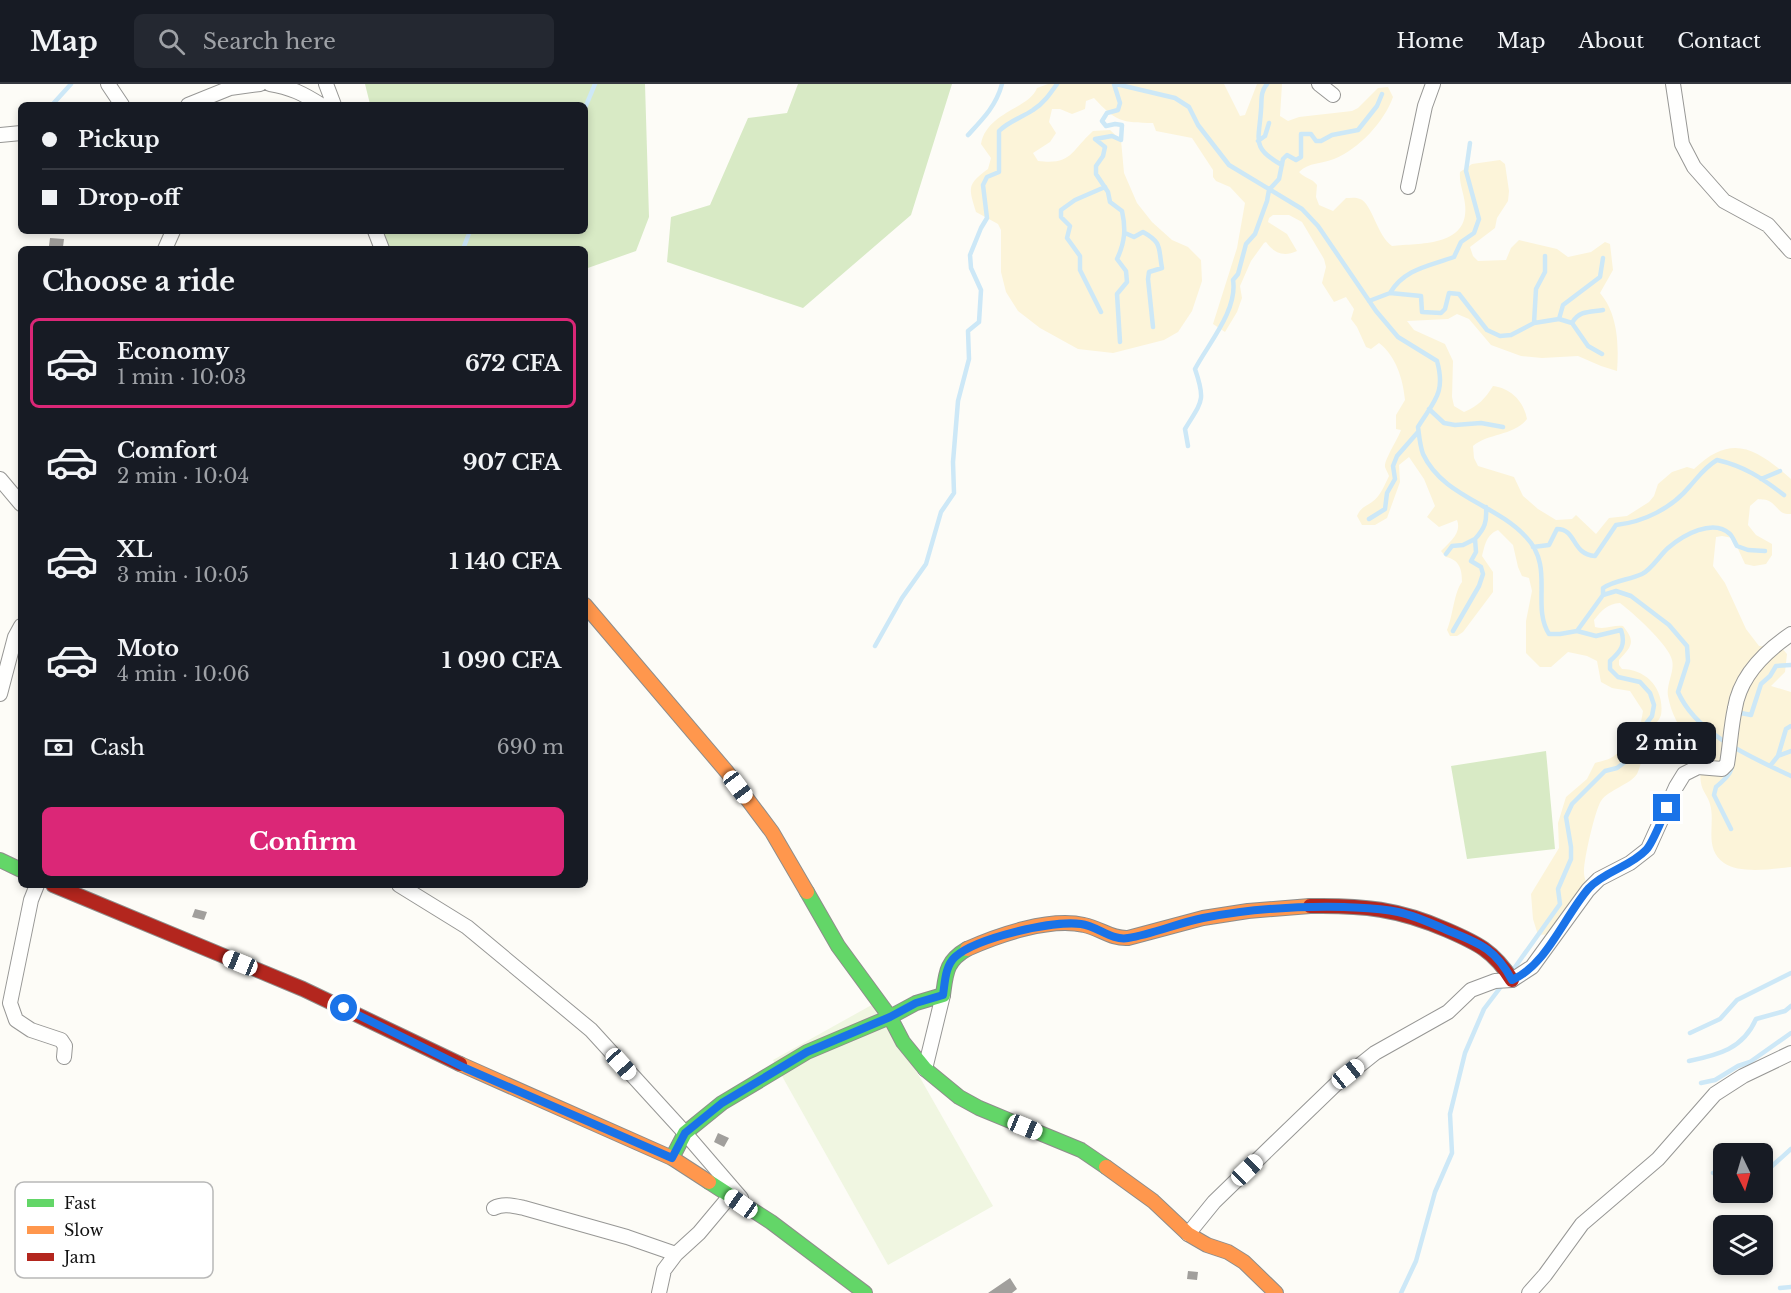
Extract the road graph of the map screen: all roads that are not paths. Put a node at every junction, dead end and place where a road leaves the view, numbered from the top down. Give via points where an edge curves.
1 (108, 84) edge
2 (260, 84) edge
3 (270, 84) edge
4 (327, 84) edge
5 (1319, 84) edge
6 (1433, 84) edge
7 (1674, 84) edge
8 (1333, 95) dead end
9 (120, 102) edge
10 (195, 102) edge
11 (316, 102) edge
12 (333, 102) edge
13 (18, 133) edge
14 (0, 135) edge
15 (1408, 187) dead end
16 (1791, 251) edge
17 (0, 479) edge
18 (18, 500) edge
19 (588, 609) edge
20 (18, 632) edge
21 (1791, 634) edge
22 (0, 694) edge
23 (0, 860) edge
24 (18, 869) edge
25 (36, 888) edge
26 (404, 888) edge
27 (74, 889) edge
28 (1512, 980) junction
29 (943, 995) junction
30 (890, 1017) junction
31 (1791, 1053) edge
32 (64, 1057) dead end
33 (925, 1069) junction
34 (685, 1133) junction
35 (672, 1158) junction
36 (730, 1196) junction
37 (494, 1208) dead end
38 (752, 1211) junction
39 (1188, 1234) junction
40 (676, 1254) junction
41 (658, 1293) edge
42 (865, 1293) edge
43 (1276, 1293) edge
44 (1529, 1293) edge

1 - 9 street
2 - 10 street via 230,88
3 - 11 street via 288,87
4 - 12 street
5 - 8 street
6 - 15 street
7 - 16 street via 1682,144 1694,166 1724,201 1768,225
13 - 14 street
17 - 18 street
19 - 30 street via 727,772 772,832 838,946
20 - 22 street
21 - 28 street via 1769,651 1745,679 1735,707 1727,764 1722,769 1694,768 1684,774 1648,849 1599,879 1532,967
23 - 24 street
25 - 32 street via 10,1003 16,1020 31,1030 61,1040
26 - 34 street via 466,927 591,1030
27 - 35 street
28 - 29 street via 1501,960 1485,948 1422,919 1373,908 1271,909 1202,918 1121,939 1084,924 1066,922 1013,932 953,958
28 - 39 street via 1495,981 1471,990 1448,1012 1375,1053 1335,1085 1214,1202
29 - 30 street
29 - 33 street
30 - 33 street via 903,1042
30 - 34 street via 807,1052 722,1103
31 - 44 street via 1715,1095 1658,1159 1582,1224
33 - 39 street via 979,1108 1089,1155 1153,1201
34 - 35 street
34 - 38 street
35 - 36 street
36 - 38 street
36 - 40 street
37 - 40 street via 524,1208
38 - 42 street
39 - 43 street via 1244,1262
40 - 41 street via 664,1270

